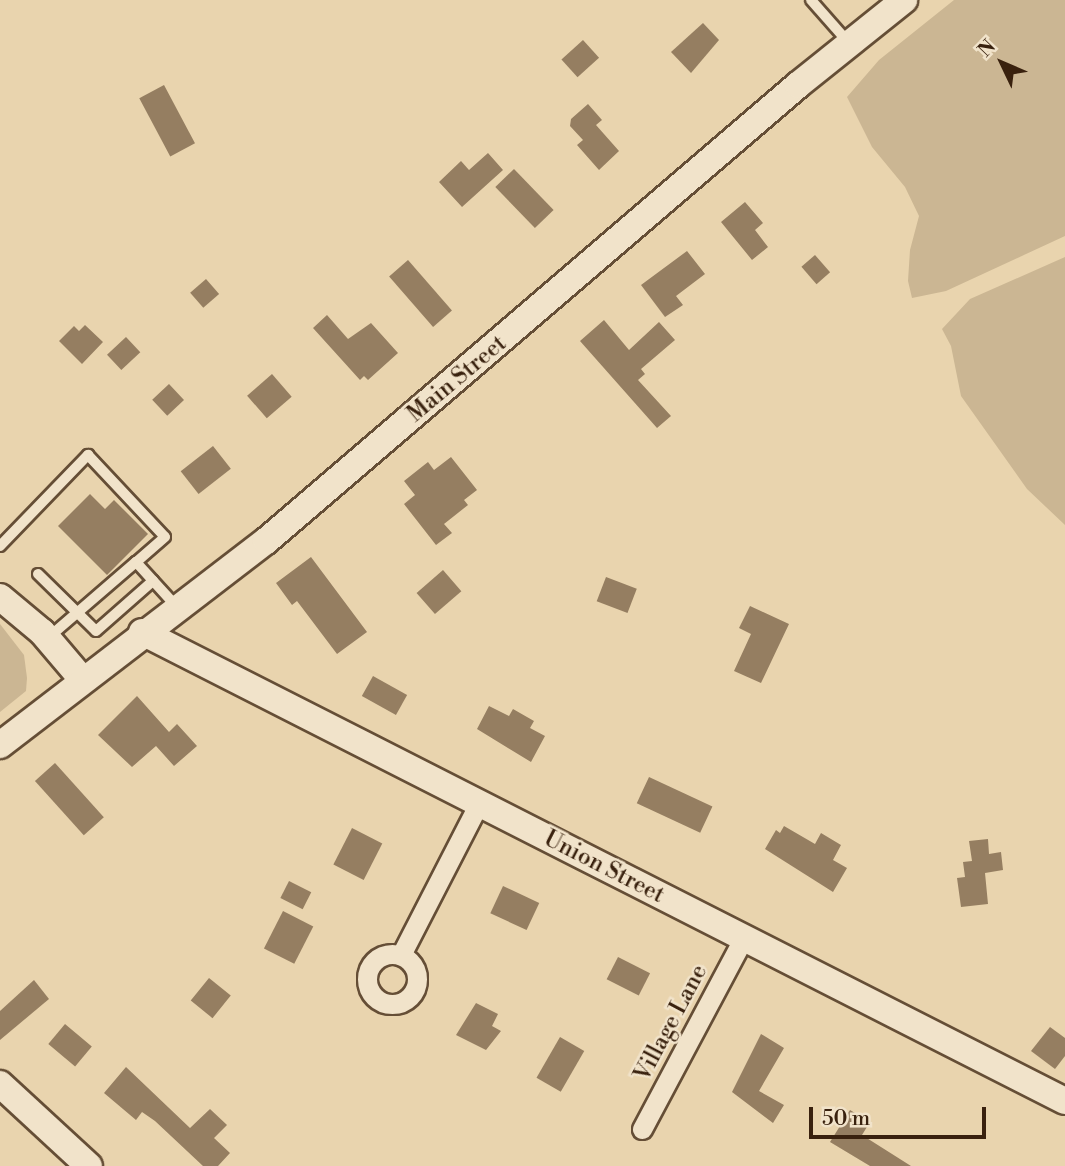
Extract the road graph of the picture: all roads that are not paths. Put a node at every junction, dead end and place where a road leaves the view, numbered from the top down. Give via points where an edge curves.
1 (811, 0) edge
2 (904, 0) edge
3 (848, 42) junction
4 (0, 546) edge
5 (136, 562) junction
6 (38, 575) dead end
7 (153, 581) junction
8 (0, 597) edge
9 (176, 607) junction
10 (77, 612) junction
11 (142, 632) junction
12 (48, 638) junction
13 (82, 679) junction
14 (0, 745) edge
15 (479, 803) junction
16 (743, 939) junction
17 (401, 956) dead end
18 (0, 1084) edge
19 (1065, 1101) edge
20 (642, 1129) dead end
21 (89, 1166) edge

1 - 3 lane
2 - 3 main road, Main Street
3 - 9 main road, Main Street via 266,541
4 - 5 lane via 88,455 165,537
5 - 7 lane
5 - 10 lane
6 - 10 lane
7 - 9 lane
7 - 10 lane via 96,631
8 - 12 main road
9 - 11 main road, Main Street
10 - 12 lane
11 - 13 main road, Main Street
11 - 15 main road, Union Street
12 - 13 main road
13 - 14 main road, Main Street
15 - 16 main road, Union Street
15 - 17 street
16 - 19 main road, Union Street
16 - 20 street, Village Lane
18 - 21 main road

